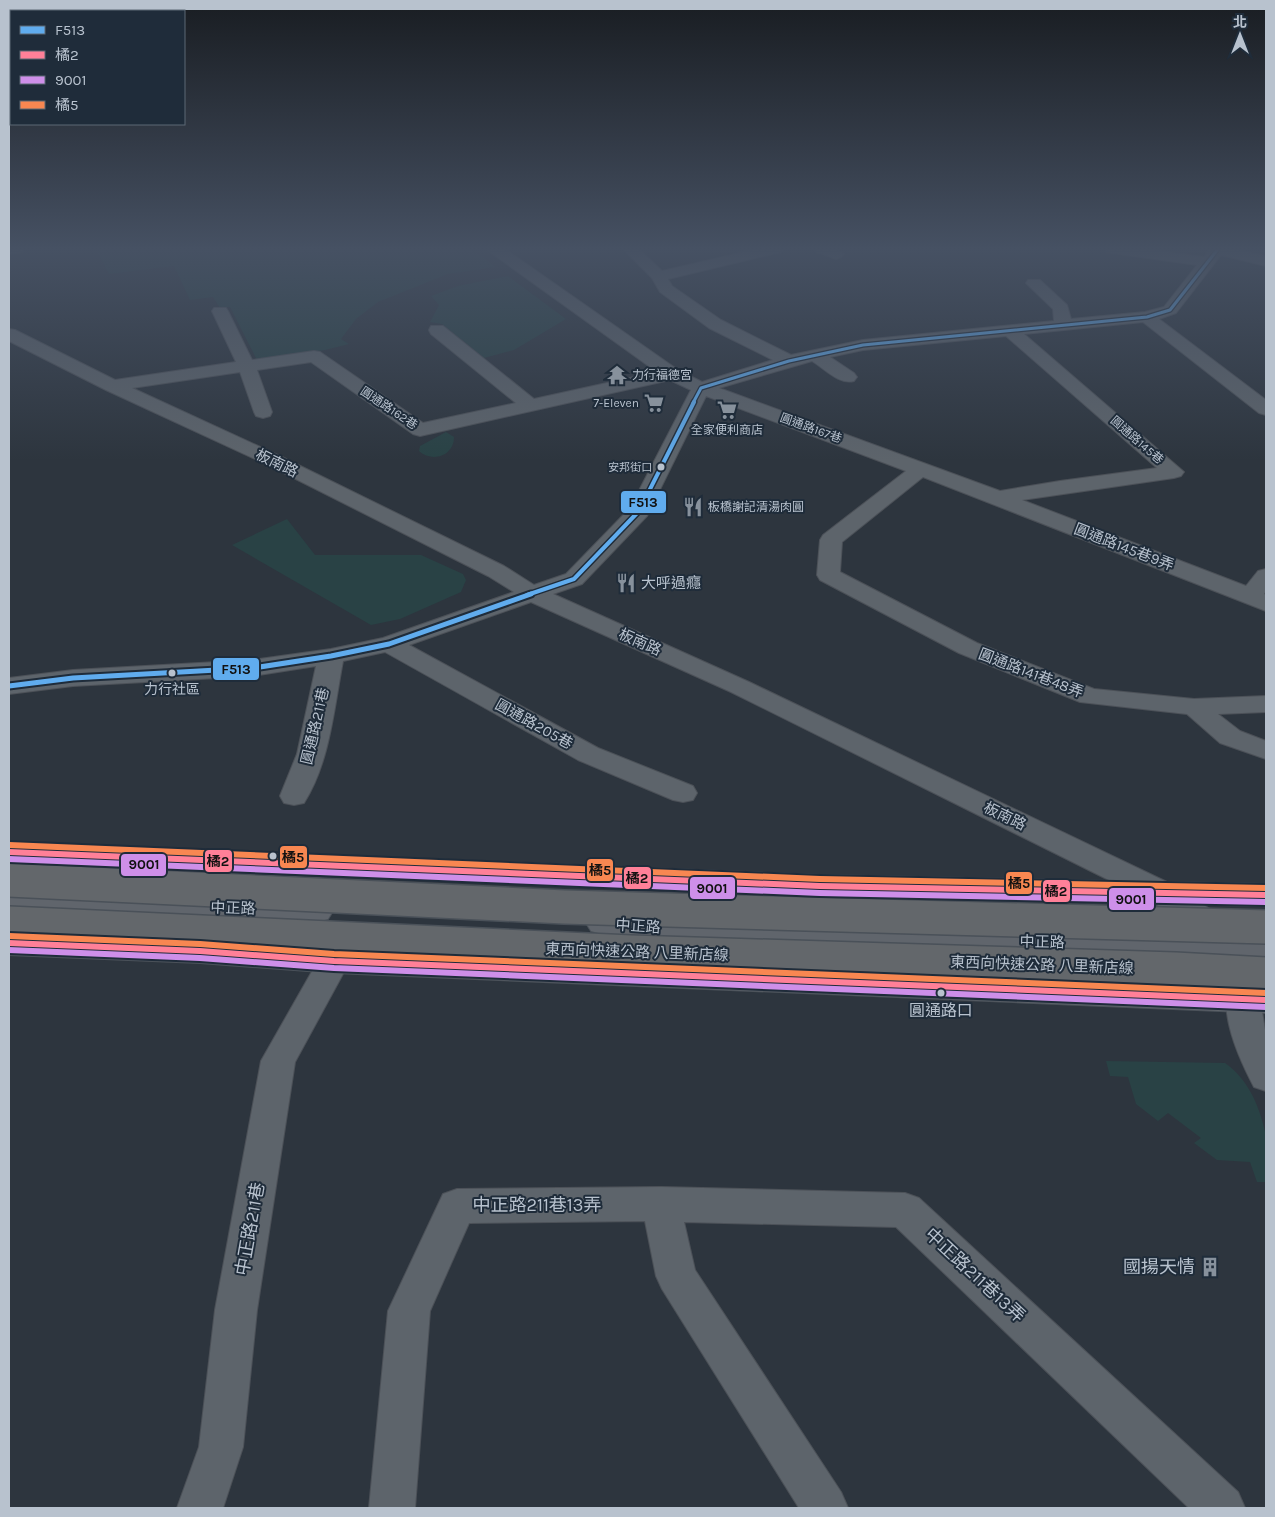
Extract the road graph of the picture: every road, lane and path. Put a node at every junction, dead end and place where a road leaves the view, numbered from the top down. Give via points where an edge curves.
1 (224, 320) edge
2 (595, 320) edge
3 (709, 320) edge
4 (1062, 320) edge
5 (1128, 320) edge
6 (1149, 320) edge
7 (1063, 326) junction
8 (436, 330) dead end
9 (1010, 331) junction
10 (9, 334) edge
11 (815, 355) junction
12 (789, 361) junction
13 (247, 367) junction
14 (672, 374) junction
15 (848, 377) dead end
16 (112, 386) junction
17 (701, 388) junction
18 (529, 404) junction
19 (1266, 409) edge
20 (263, 412) dead end
21 (921, 469) junction
22 (998, 498) junction
23 (1266, 576) edge
24 (531, 593) junction
25 (1258, 600) edge
26 (389, 644) junction
27 (331, 656) junction
28 (9, 686) edge
29 (1266, 704) edge
30 (1194, 707) junction
31 (1266, 751) edge
32 (683, 793) dead end
33 (294, 796) dead end
34 (9, 852) edge
35 (9, 880) edge
36 (1160, 892) junction
37 (1266, 895) edge
38 (9, 900) edge
39 (9, 923) edge
40 (9, 943) edge
41 (1263, 952) edge
42 (334, 961) junction
43 (1254, 1000) edge
44 (1266, 1077) edge
45 (661, 1204) junction
46 (200, 1508) edge
47 (392, 1508) edge
48 (825, 1508) edge
49 (1222, 1508) edge

1 - 13 street
2 - 14 street, 圓通路167巷
3 - 12 street
4 - 7 street
5 - 7 street
6 - 19 street
7 - 9 street
8 - 18 street
9 - 11 street via 863,345
9 - 22 street, 圓通路145巷 via 1174,472
10 - 16 street, 板南路
11 - 12 street
11 - 15 street
12 - 17 street
13 - 16 street, 圓通路162巷
13 - 18 street, 圓通路162巷 via 314,356 420,430
13 - 20 street
14 - 17 street, 圓通路167巷
14 - 18 street, 圓通路162巷
16 - 24 street, 板南路 via 274,461 496,571
17 - 21 street, 圓通路167巷
17 - 24 street via 639,511 574,579
21 - 22 street, 圓通路167巷
21 - 30 street, 圓通路141巷48弄 via 831,540 828,575 968,648 1089,696
22 - 25 street, 圓通路145巷9弄
23 - 25 street
24 - 26 street
24 - 36 street, 板南路 via 740,687
26 - 27 street
26 - 32 street, 圓通路205巷 via 588,754
27 - 28 street via 254,668 73,678
27 - 33 street, 圓通路211巷 via 312,754
29 - 30 street, 圓通路141巷48弄
30 - 31 street via 1230,737
34 - 36 main road via 820,886
35 - 41 highway, bridge via 564,907
36 - 37 main road
36 - 41 street, 板南路
38 - 41 main road, 中正路 via 614,924 825,938 1122,943
39 - 41 highway, 東西向快速公路 八里新店線, bridge via 621,952 1165,968
40 - 42 main road via 200,951
41 - 43 street
42 - 43 main road
42 - 46 street, 中正路211巷 via 278,1061 236,1310 221,1447
43 - 44 street via 1248,1036
45 - 47 street, 中正路211巷13弄 via 457,1206 409,1311
45 - 48 street via 676,1276
45 - 49 street, 中正路211巷13弄 via 905,1210

